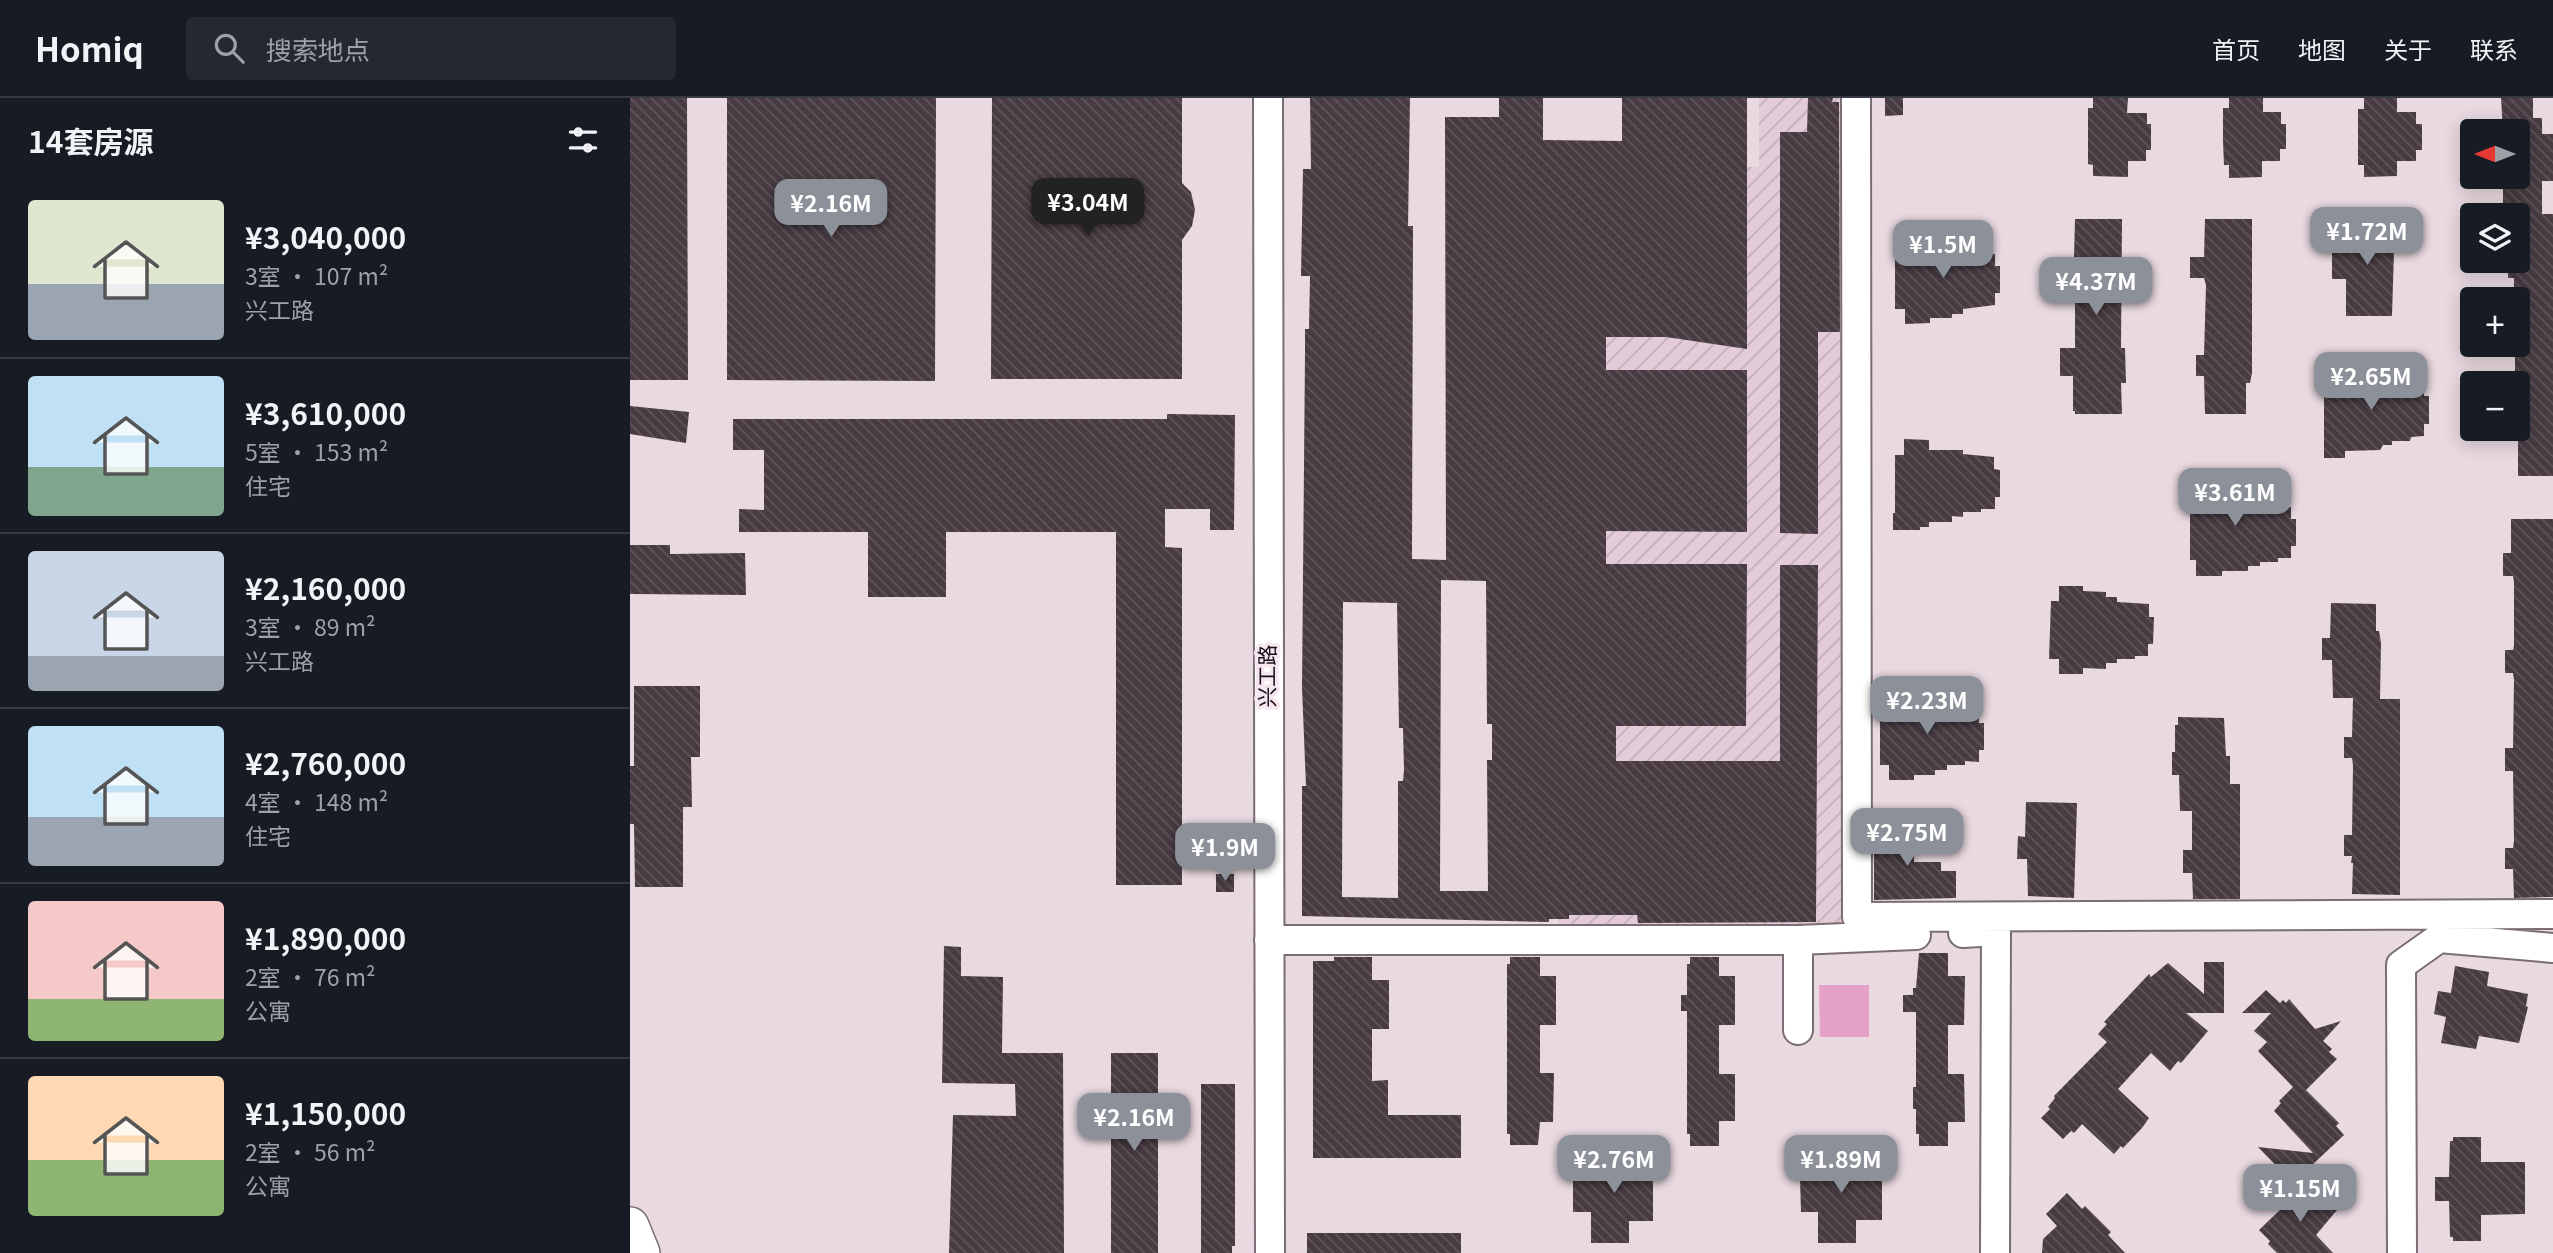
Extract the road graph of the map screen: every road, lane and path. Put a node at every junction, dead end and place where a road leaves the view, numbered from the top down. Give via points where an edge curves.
1 (1268, 98) edge
2 (1856, 98) edge
3 (2553, 914) edge
4 (1269, 940) junction
5 (1798, 940) junction
6 (2553, 948) edge
7 (1798, 1030) dead end
8 (630, 1226) edge
9 (641, 1253) edge
10 (1270, 1253) edge
11 (1995, 1253) edge
12 (2402, 1253) edge

1 - 4 street, 兴工路
2 - 3 street via 1857,917
4 - 5 street
4 - 10 street, 兴工路
5 - 7 street
5 - 11 street via 1996,931
6 - 12 street via 2439,938 2401,965
8 - 9 main road

